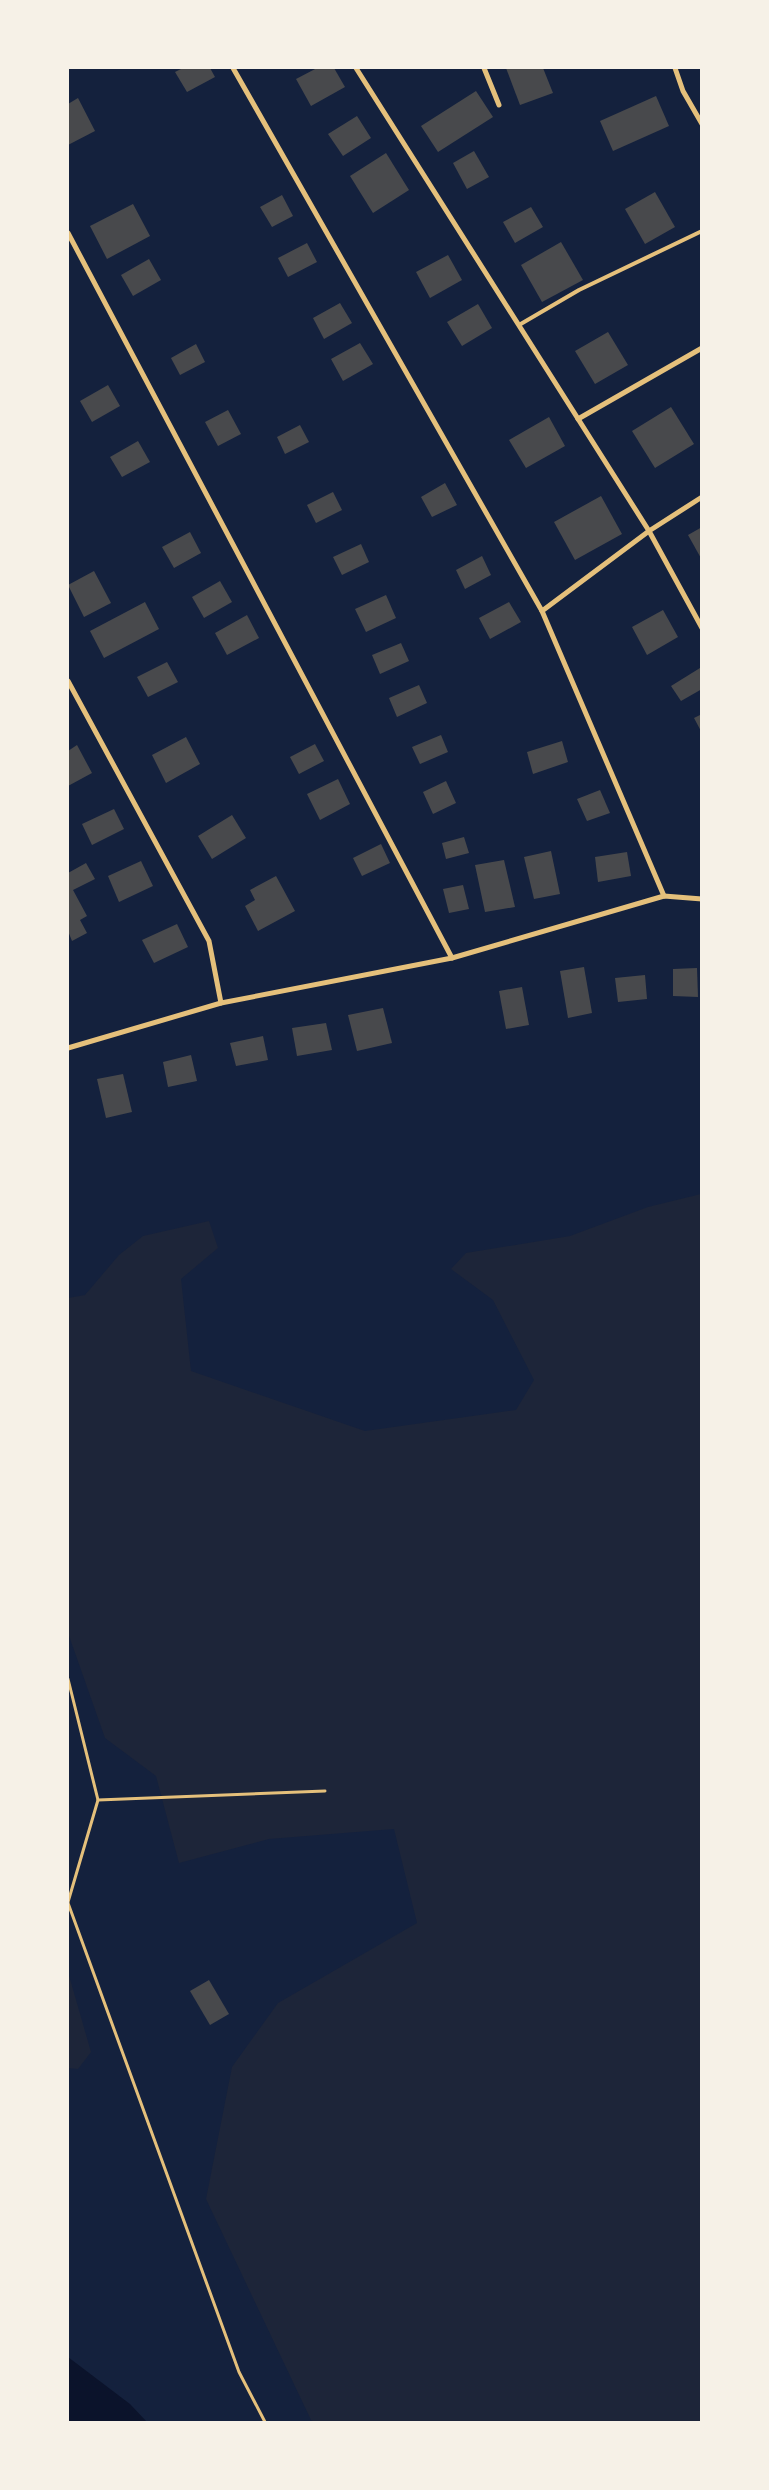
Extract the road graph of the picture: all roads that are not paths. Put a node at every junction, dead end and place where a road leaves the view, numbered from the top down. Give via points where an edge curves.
1 (233, 68) edge
2 (356, 68) edge
3 (484, 68) edge
4 (675, 68) edge
5 (499, 104) dead end
6 (702, 124) edge
7 (702, 231) edge
8 (68, 233) edge
9 (519, 325) junction
10 (702, 348) edge
11 (578, 419) junction
12 (702, 496) edge
13 (649, 531) junction
14 (542, 611) junction
15 (702, 628) edge
16 (68, 680) edge
17 (664, 896) junction
18 (702, 899) edge
19 (452, 958) junction
20 (221, 1003) junction
21 (68, 1048) edge

1 - 14 street
2 - 9 street
3 - 5 street
4 - 6 street via 683,91
7 - 9 lane via 579,290
8 - 19 street
9 - 11 street
10 - 11 street
11 - 13 street
12 - 13 street
13 - 14 street
13 - 15 street
14 - 17 street
16 - 20 street via 209,941
17 - 18 street
17 - 19 street
19 - 20 street
20 - 21 street

